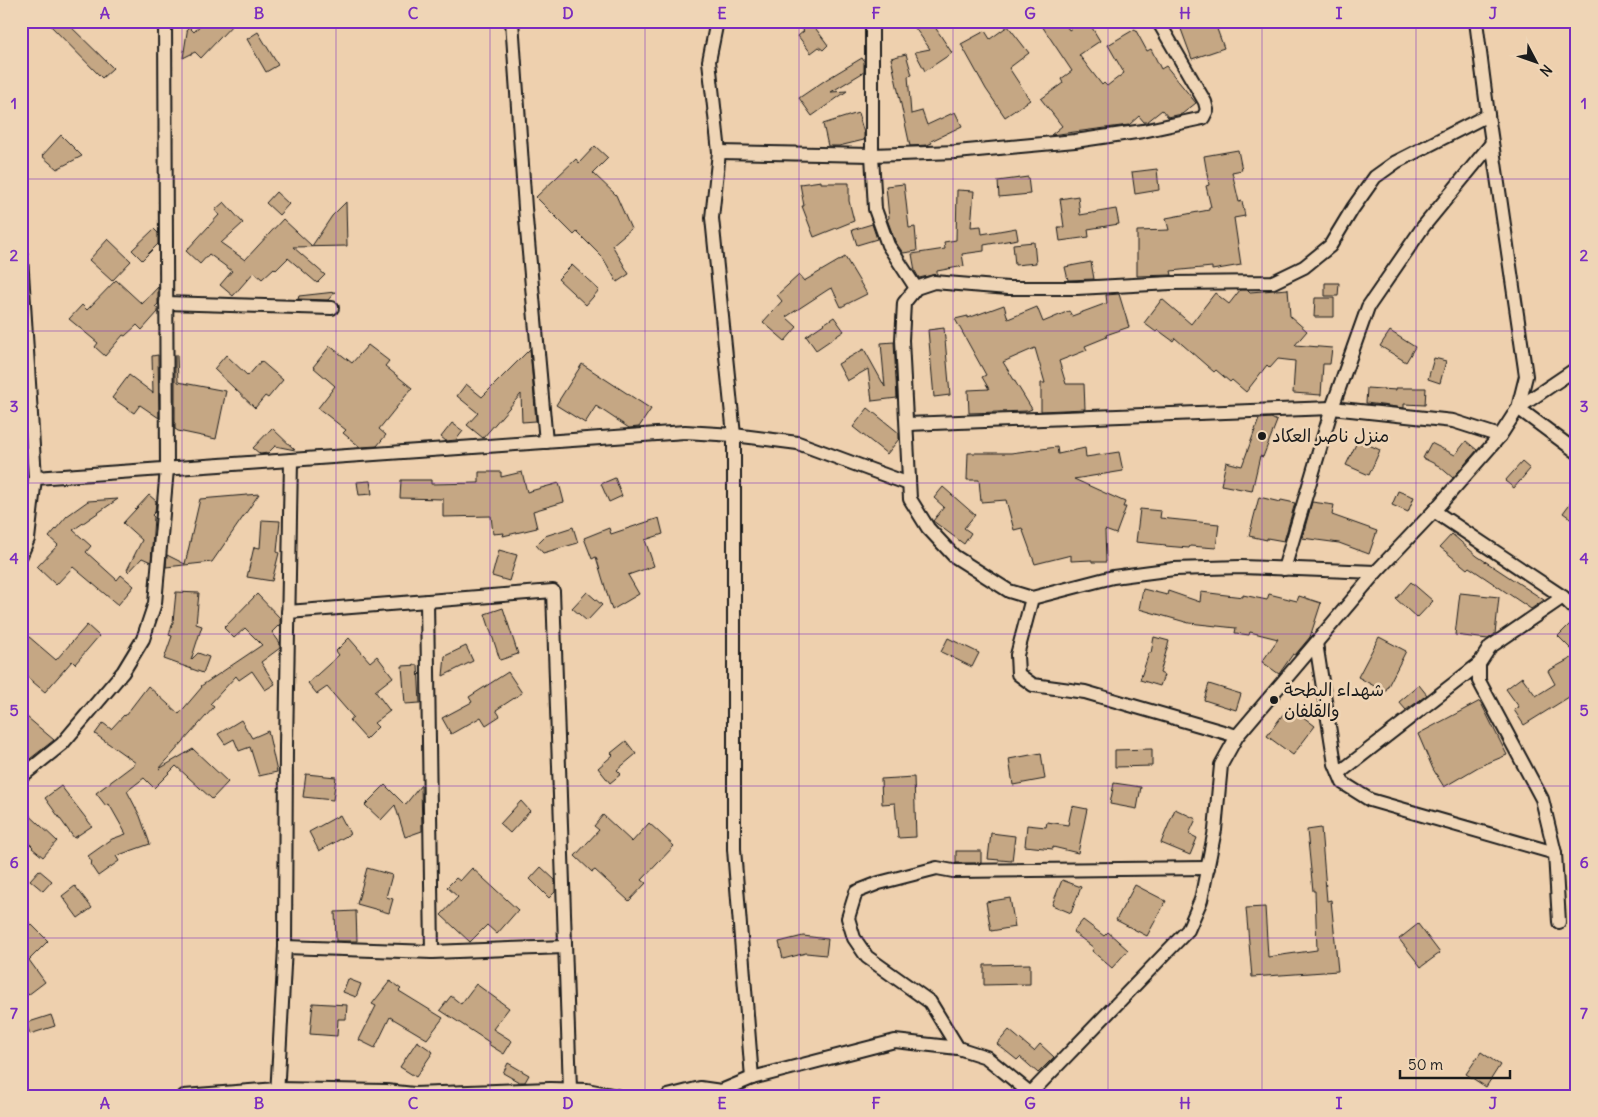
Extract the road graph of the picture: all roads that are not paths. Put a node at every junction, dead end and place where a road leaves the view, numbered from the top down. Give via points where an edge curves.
1 (165, 21) edge
2 (512, 21) edge
3 (717, 21) edge
4 (872, 21) edge
5 (1158, 21) edge
6 (1476, 21) edge
7 (1488, 115) junction
8 (1492, 144) junction
9 (719, 152) junction
10 (872, 155) junction
11 (21, 256) edge
12 (916, 288) junction
13 (166, 303) junction
14 (332, 308) dead end
15 (1577, 368) edge
16 (1332, 408) junction
17 (1518, 408) junction
18 (907, 424) junction
19 (734, 435) junction
20 (1500, 436) junction
21 (546, 442) junction
22 (1577, 452) edge
23 (291, 460) junction
24 (167, 469) junction
25 (35, 478) junction
26 (909, 484) junction
27 (1434, 511) junction
28 (21, 555) edge
29 (1284, 569) junction
30 (1376, 572) junction
31 (1563, 597) junction
32 (1032, 598) junction
33 (427, 601) junction
34 (1577, 611) edge
35 (288, 612) junction
36 (1316, 643) junction
37 (1479, 664) junction
38 (1237, 736) junction
39 (1339, 773) junction
40 (21, 777) edge
41 (1555, 853) junction
42 (1208, 868) junction
43 (1559, 922) dead end
44 (285, 947) junction
45 (565, 947) junction
46 (432, 952) junction
47 (958, 1048) junction
48 (752, 1078) junction
49 (570, 1089) junction
50 (277, 1092) edge
51 (720, 1093) edge
52 (1029, 1094) edge
53 (184, 1096) edge
54 (617, 1096) edge
55 (668, 1096) edge

1 - 13 street
2 - 21 street
3 - 9 street via 710,61
4 - 10 street
5 - 10 street via 1205,102 1207,110 1203,118 1075,141 956,152
6 - 7 street
7 - 8 street
7 - 12 street via 1396,162 1375,177 1330,246 1304,266 1273,282 1077,288 1008,288 934,282
8 - 16 street via 1423,227 1368,307
8 - 17 street via 1526,376
9 - 10 street
9 - 19 street via 712,218
10 - 12 street via 875,209 888,245
11 - 25 street
12 - 18 street via 904,304 902,340
13 - 14 street
13 - 24 street
15 - 17 street
16 - 18 street
16 - 20 street via 1453,421
16 - 29 street
17 - 20 street
17 - 22 street
18 - 26 street
19 - 21 street via 685,432
19 - 26 street via 798,443
19 - 48 street via 734,849
20 - 27 street
21 - 23 street
23 - 24 street
23 - 35 street
24 - 25 street
24 - 40 street via 155,603 143,639 123,672 62,744
25 - 28 street via 28,539
26 - 32 street via 910,499 923,521 954,556 1009,591
27 - 30 street
27 - 31 street
29 - 30 street
29 - 32 street via 1174,569 1113,577
30 - 36 street
31 - 34 street
31 - 37 street via 1490,647
32 - 38 street via 1017,655 1018,674 1032,685 1085,692
33 - 35 street
33 - 45 street via 553,591
33 - 46 street
35 - 44 street
36 - 38 street
36 - 39 street
37 - 39 street
37 - 41 street via 1479,681 1542,800
38 - 42 street via 1222,765
39 - 41 street via 1343,784 1370,800
41 - 43 street
42 - 47 street via 953,871 937,868 856,892 848,918 854,938 867,957 930,1002
42 - 52 street via 1201,900 1188,930
44 - 46 street
44 - 50 street
45 - 46 street
45 - 49 street
47 - 48 street via 895,1041
47 - 52 street via 986,1057
48 - 51 street
49 - 50 street via 414,1094 386,1091
49 - 54 street
50 - 53 street
51 - 55 street via 700,1088

